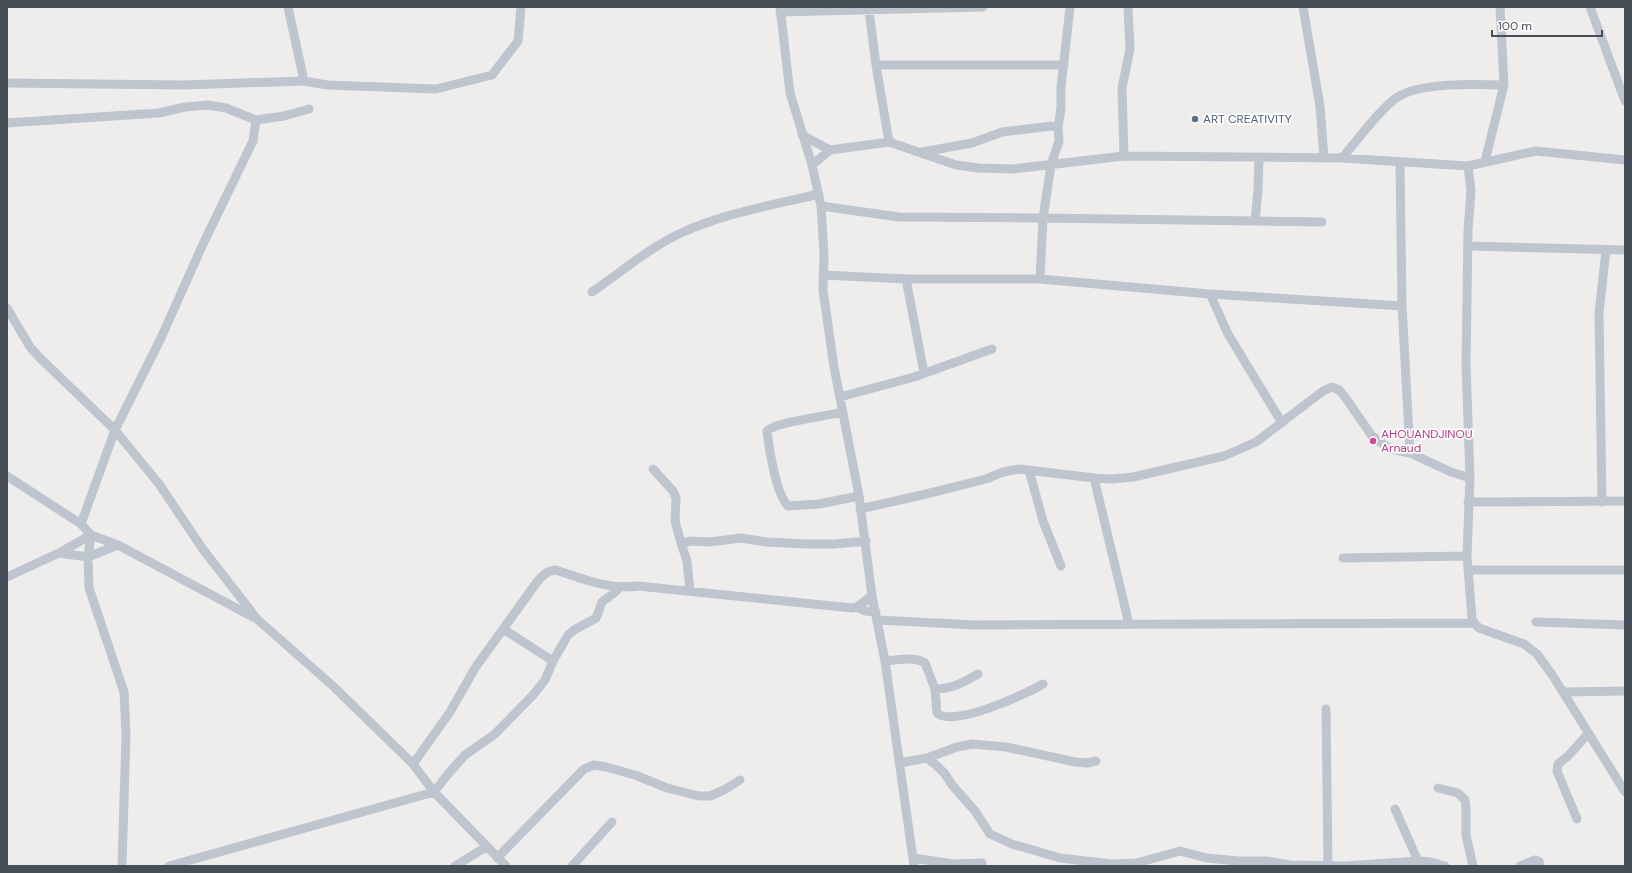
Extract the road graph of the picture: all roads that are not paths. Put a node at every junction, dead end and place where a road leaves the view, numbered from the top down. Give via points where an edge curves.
1 (288, 7) edge
2 (521, 7) edge
3 (983, 7) edge
4 (1070, 7) edge
5 (1128, 7) edge
6 (1303, 7) edge
7 (1500, 7) edge
8 (1590, 7) edge
9 (780, 9) edge
10 (869, 10) junction
11 (876, 65) junction
12 (1064, 65) junction
13 (304, 80) junction
14 (7, 83) edge
15 (1504, 85) junction
16 (1625, 101) edge
17 (309, 109) dead end
18 (256, 120) junction
19 (7, 123) edge
20 (1058, 128) junction
21 (802, 135) junction
22 (889, 142) junction
23 (830, 150) junction
24 (920, 152) junction
25 (1124, 156) junction
26 (1259, 158) junction
27 (1324, 158) junction
28 (1342, 158) junction
29 (1625, 160) edge
30 (1485, 161) junction
31 (1400, 162) junction
32 (812, 165) junction
33 (1051, 165) junction
34 (1468, 166) junction
35 (819, 194) junction
36 (821, 206) junction
37 (1043, 218) junction
38 (1255, 221) junction
39 (1322, 222) dead end
40 (1468, 246) junction
41 (1606, 250) junction
42 (1625, 250) edge
43 (823, 275) junction
44 (906, 279) junction
45 (1040, 279) junction
46 (592, 292) dead end
47 (1210, 294) junction
48 (1402, 306) junction
49 (7, 308) edge
50 (992, 349) dead end
51 (924, 373) junction
52 (840, 397) junction
53 (843, 412) junction
54 (1282, 423) junction
55 (115, 430) junction
56 (1410, 453) junction
57 (653, 469) dead end
58 (1029, 470) junction
59 (7, 476) edge
60 (1094, 478) junction
61 (1470, 478) junction
62 (859, 496) junction
63 (1625, 501) edge
64 (1468, 502) junction
65 (1602, 502) junction
66 (860, 509) junction
67 (81, 524) junction
68 (92, 535) junction
69 (866, 541) junction
70 (681, 543) junction
71 (118, 545) junction
72 (59, 553) junction
73 (1467, 556) junction
74 (88, 557) junction
75 (1343, 558) dead end
76 (1060, 566) dead end
77 (1469, 570) junction
78 (1625, 570) edge
79 (7, 577) edge
80 (619, 588) junction
81 (690, 591) junction
82 (872, 596) junction
83 (857, 607) junction
84 (877, 616) junction
85 (257, 619) junction
86 (1536, 622) dead end
87 (1474, 623) junction
88 (1129, 624) junction
89 (1625, 625) edge
90 (503, 629) junction
91 (885, 661) junction
92 (553, 662) junction
93 (978, 674) dead end
94 (1043, 684) dead end
95 (935, 689) junction
96 (1625, 691) edge
97 (1563, 692) junction
98 (1326, 709) dead end
99 (1588, 734) junction
100 (927, 758) junction
101 (1096, 762) dead end
102 (899, 763) junction
103 (413, 764) junction
104 (740, 780) dead end
105 (1438, 788) dead end
106 (434, 792) junction
107 (1625, 792) edge
108 (1395, 809) dead end
109 (1577, 819) dead end
110 (612, 822) dead end
111 (486, 847) junction
112 (497, 858) junction
113 (1418, 861) junction
114 (914, 862) edge
115 (982, 863) dead end
116 (1124, 864) edge
117 (1392, 864) edge
118 (1317, 865) edge
119 (1328, 865) junction
120 (122, 866) edge
121 (169, 866) edge
122 (455, 866) edge
123 (506, 866) edge
124 (572, 866) edge
125 (1445, 866) edge
126 (1473, 866) edge
127 (1520, 866) edge
128 (1540, 866) edge

1 - 13 street
2 - 13 street via 518,41 492,74 436,88 328,85
3 - 10 street
4 - 12 street
5 - 25 street via 1130,49 1122,88
6 - 27 street via 1320,106
7 - 15 street
8 - 16 street
9 - 10 street
9 - 21 street via 790,93
10 - 11 street
11 - 12 street
11 - 22 street
12 - 20 street
13 - 14 street via 184,85
15 - 28 street via 1424,87 1407,93 1386,107
15 - 30 street
17 - 18 street
18 - 19 street via 226,108 208,105 159,113
18 - 55 street via 253,141
20 - 24 street via 1052,126 1002,132 972,143
20 - 33 street via 1059,141
21 - 23 street
21 - 32 street
22 - 23 street
22 - 24 street
23 - 32 street
24 - 33 street via 956,165 978,168 1013,169
25 - 26 street
25 - 33 street
26 - 27 street
26 - 38 street
27 - 28 street
28 - 31 street
29 - 30 street via 1536,151
30 - 34 street
31 - 34 street
31 - 48 street
32 - 35 street
33 - 37 street
34 - 40 street via 1471,191
35 - 36 street
35 - 46 street via 709,221 680,233 652,249
36 - 37 street via 899,217
36 - 43 street
37 - 38 street
37 - 45 street
38 - 39 street
40 - 41 street
40 - 61 street via 1466,364
41 - 42 street
41 - 65 street via 1598,313
43 - 44 street
43 - 52 street via 823,290
44 - 45 street
44 - 51 street
45 - 47 street
47 - 48 street
47 - 54 street via 1228,334
48 - 56 street
49 - 55 street via 30,347
50 - 51 street
51 - 52 street
52 - 53 street
53 - 62 street
53 - 62 street via 770,427 767,431 770,449 780,494 788,506 819,504
54 - 56 street via 1323,391 1332,387 1339,390 1372,436 1390,449
54 - 60 street via 1256,442 1224,456 1133,477
55 - 67 street
55 - 85 street
56 - 61 street
57 - 70 street via 676,498 675,521
58 - 60 street
58 - 66 street via 1003,472 986,479
58 - 76 street via 1043,521
59 - 67 street
60 - 88 street
61 - 64 street
62 - 66 street
63 - 65 street
64 - 65 street
64 - 73 street
66 - 69 street
67 - 68 street
68 - 71 street
68 - 72 street
68 - 74 street
69 - 70 street via 807,544 741,538
69 - 82 street
70 - 81 street via 687,561
71 - 74 street
71 - 85 street
72 - 74 street
72 - 79 street
73 - 75 street
73 - 77 street
74 - 120 street via 89,588 124,692 126,735
77 - 78 street
77 - 87 street
80 - 81 street via 638,586
80 - 90 street via 600,585 556,570 550,571 536,582
80 - 92 street via 602,602 596,618 568,635
81 - 83 street
82 - 83 street
82 - 84 street
83 - 84 street
84 - 88 street via 975,625
84 - 91 street
85 - 103 street via 334,687
86 - 89 street
87 - 88 street
87 - 97 street via 1479,628 1524,644 1537,654
90 - 92 street
90 - 103 street
91 - 95 street via 922,661 928,668
91 - 102 street
92 - 106 street via 545,680 533,695 494,734 465,755
93 - 95 street via 957,686
94 - 95 street via 1000,705 953,716 938,714
96 - 97 street
97 - 99 street
98 - 119 street
99 - 107 street
99 - 109 street via 1558,764 1557,771
100 - 101 street via 972,744 1006,747 1075,762
100 - 102 street
100 - 116 street via 945,774 990,834 1012,844 1060,858
102 - 114 street
103 - 106 street
104 - 112 street via 710,796 699,796 606,767 594,766 584,769
105 - 126 street via 1458,793 1465,800 1466,835
106 - 111 street
106 - 121 street
108 - 113 street
110 - 124 street
111 - 112 street
111 - 122 street
112 - 123 street
113 - 117 street
113 - 125 street
114 - 115 street
116 - 118 street via 1180,851 1207,858
117 - 119 street
118 - 119 street
127 - 128 street via 1535,860 1539,861

